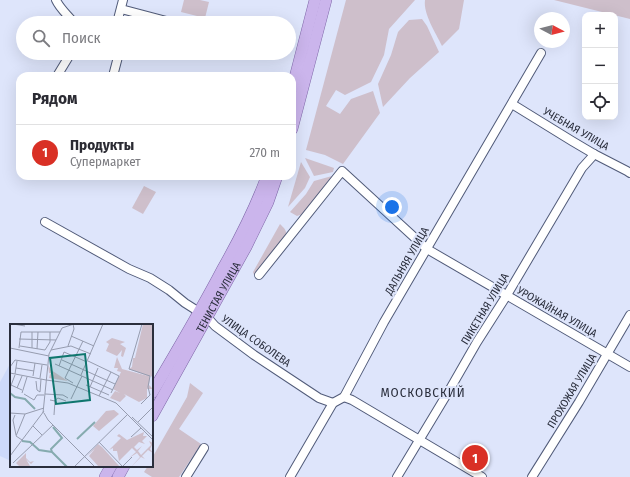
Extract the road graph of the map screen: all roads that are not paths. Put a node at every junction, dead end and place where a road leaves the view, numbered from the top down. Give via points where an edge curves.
1 (56, 0) edge
2 (123, 0) edge
3 (315, 0) edge
4 (326, 0) edge
5 (121, 9) junction
6 (69, 16) edge
7 (119, 16) edge
8 (148, 16) edge
9 (541, 53) dead end
10 (67, 60) edge
11 (117, 60) edge
12 (60, 72) edge
13 (114, 72) edge
14 (296, 74) edge
15 (512, 104) junction
16 (296, 114) edge
17 (594, 154) junction
18 (629, 170) edge
19 (266, 180) edge
20 (276, 180) edge
21 (45, 222) dead end
22 (427, 248) junction
23 (259, 275) dead end
24 (507, 295) junction
25 (203, 315) junction
26 (630, 315) edge
27 (607, 354) junction
28 (630, 367) edge
29 (153, 391) edge
30 (344, 397) junction
31 (333, 403) junction
32 (153, 414) edge
33 (419, 440) junction
34 (204, 448) dead end
35 (110, 467) edge
36 (123, 467) edge
37 (105, 477) edge
38 (118, 477) edge
39 (186, 477) edge
40 (290, 477) edge
41 (396, 477) edge
42 (482, 477) edge
43 (532, 477) edge

1 - 6 street
2 - 5 street
3 - 14 main road
4 - 16 main road
5 - 7 street
5 - 8 street
9 - 15 street, ДАЛЬНЯЯ УЛИЦА
10 - 12 street
11 - 13 street
15 - 17 street, УЧЕБНАЯ УЛИЦА
15 - 22 street, ДАЛЬНЯЯ УЛИЦА
17 - 18 street, УЧЕБНАЯ УЛИЦА
17 - 24 street, ПИКЕТНАЯ УЛИЦА via 582,168
19 - 25 main road, ТЕНИСТАЯ УЛИЦА
20 - 25 main road, ТЕНИСТАЯ УЛИЦА via 246,247
21 - 25 street, УЛИЦА СОБОЛЕВА via 150,278
22 - 23 street, УРОЖАЙНАЯ УЛИЦА via 342,171
22 - 24 street, УРОЖАЙНАЯ УЛИЦА
22 - 30 street, ДАЛЬНЯЯ УЛИЦА
24 - 27 street, УРОЖАЙНАЯ УЛИЦА
24 - 33 street, ПИКЕТНАЯ УЛИЦА
25 - 29 main road, ТЕНИСТАЯ УЛИЦА
25 - 31 street, УЛИЦА СОБОЛЕВА via 254,354 319,398
25 - 32 main road, ТЕНИСТАЯ УЛИЦА
26 - 27 street, ПРОХОЖАЯ УЛИЦА
27 - 28 street, УРОЖАЙНАЯ УЛИЦА
27 - 43 street, ПРОХОЖАЯ УЛИЦА
30 - 31 street
30 - 33 street
31 - 40 street
33 - 41 street, ПИКЕТНАЯ УЛИЦА
33 - 42 street
34 - 39 street
35 - 37 main road
36 - 38 main road

